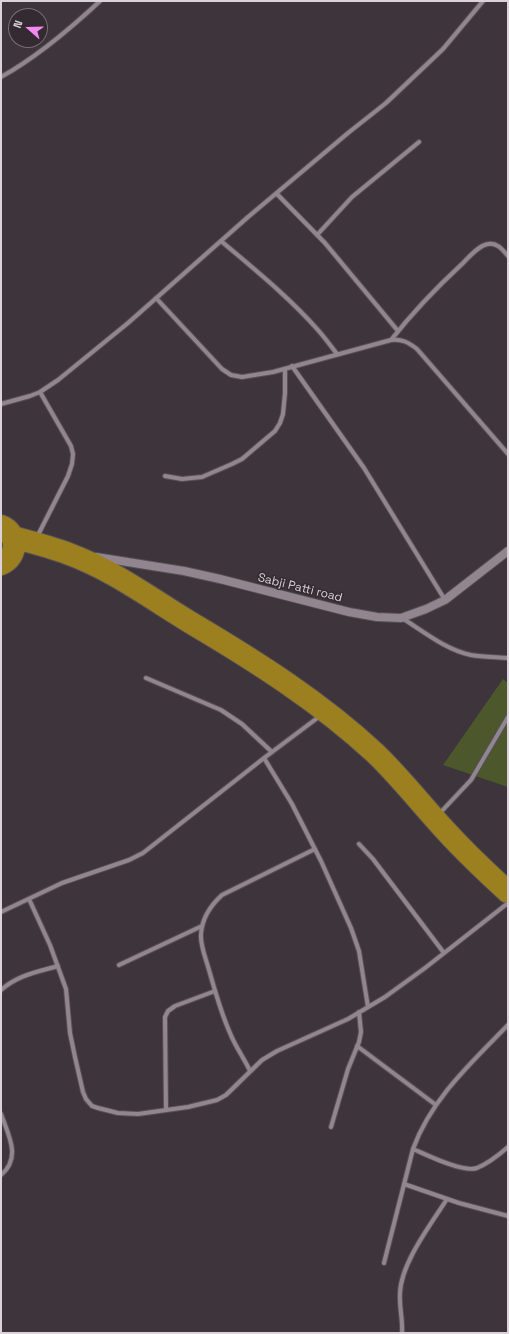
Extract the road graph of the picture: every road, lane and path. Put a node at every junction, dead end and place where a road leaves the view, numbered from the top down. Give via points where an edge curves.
1 (100, 1) edge
2 (483, 1) edge
3 (1, 77) edge
4 (419, 142) dead end
5 (277, 194) junction
6 (317, 235) junction
7 (221, 241) junction
8 (508, 256) edge
9 (156, 298) junction
10 (398, 331) junction
11 (391, 340) junction
12 (337, 354) junction
13 (292, 366) junction
14 (285, 368) junction
15 (40, 392) junction
16 (1, 404) edge
17 (508, 454) edge
18 (166, 476) dead end
19 (7, 531) edge
20 (34, 543) junction
21 (508, 551) edge
22 (69, 554) junction
23 (1, 564) edge
24 (445, 600) junction
25 (401, 618) junction
26 (508, 658) edge
27 (146, 678) dead end
28 (326, 711) junction
29 (508, 717) edge
30 (272, 752) junction
31 (264, 758) junction
32 (435, 819) junction
33 (359, 844) dead end
34 (315, 849) junction
35 (508, 892) edge
36 (29, 899) junction
37 (508, 903) edge
38 (1, 912) edge
39 (202, 926) junction
40 (444, 953) junction
41 (58, 966) junction
42 (119, 966) dead end
43 (1, 990) edge
44 (215, 991) junction
45 (368, 1007) junction
46 (359, 1012) junction
47 (508, 1025) edge
48 (357, 1046) junction
49 (250, 1071) junction
50 (436, 1105) junction
51 (166, 1110) junction
52 (1, 1114) edge
53 (331, 1127) dead end
54 (508, 1147) edge
55 (412, 1149) junction
56 (1, 1175) edge
57 (404, 1184) junction
58 (447, 1199) junction
59 (508, 1216) edge
60 (384, 1263) dead end
61 (402, 1333) edge

1 - 3 street via 71,28
2 - 5 street via 442,49 386,103
4 - 6 street via 352,197
5 - 6 street
5 - 7 street
6 - 10 street
7 - 9 street
7 - 12 street via 302,314
8 - 10 street via 502,248 494,244 487,244 476,251 416,308
9 - 14 street via 222,369 231,375 242,377
9 - 15 street via 58,380
10 - 11 street
11 - 12 street
11 - 17 street via 401,339 417,349
12 - 13 street
13 - 14 street
13 - 24 street via 364,468
14 - 18 street via 283,414 274,431 242,459 202,477 182,479
15 - 16 street
15 - 20 street via 73,454 68,476
19 - 20 highway
19 - 23 highway via 14,544 13,551 10,558
20 - 22 highway
21 - 24 main road, Sabji Patti road
22 - 25 main road, Sabji Patti road via 184,571 349,612
22 - 28 highway via 122,581 244,654
24 - 25 main road, Sabji Patti road
25 - 26 street via 455,650 470,655
27 - 30 street via 221,710 242,724
28 - 30 street
28 - 32 highway via 376,754
29 - 32 street via 471,780
30 - 31 street
31 - 34 street
31 - 36 street via 143,853 62,883
32 - 35 highway
33 - 40 street
34 - 39 street via 222,894 205,917
34 - 45 street via 359,951
36 - 38 street
36 - 41 street
37 - 40 street
39 - 42 street
39 - 44 street via 201,936
40 - 45 street
41 - 43 street via 19,977
41 - 51 street via 66,989 70,1033 86,1099 92,1106 118,1113 138,1114
44 - 49 street via 230,1034
44 - 51 street via 175,1006 165,1017
45 - 46 street
46 - 48 street via 361,1032
46 - 49 street via 277,1051
47 - 50 street
48 - 50 street
48 - 53 street
49 - 51 street via 226,1095 217,1100
50 - 55 street
52 - 56 street via 13,1153 11,1163
54 - 55 street via 477,1168 467,1169
55 - 57 street
57 - 58 street
57 - 60 street
58 - 59 street
58 - 61 street via 424,1234 402,1278

